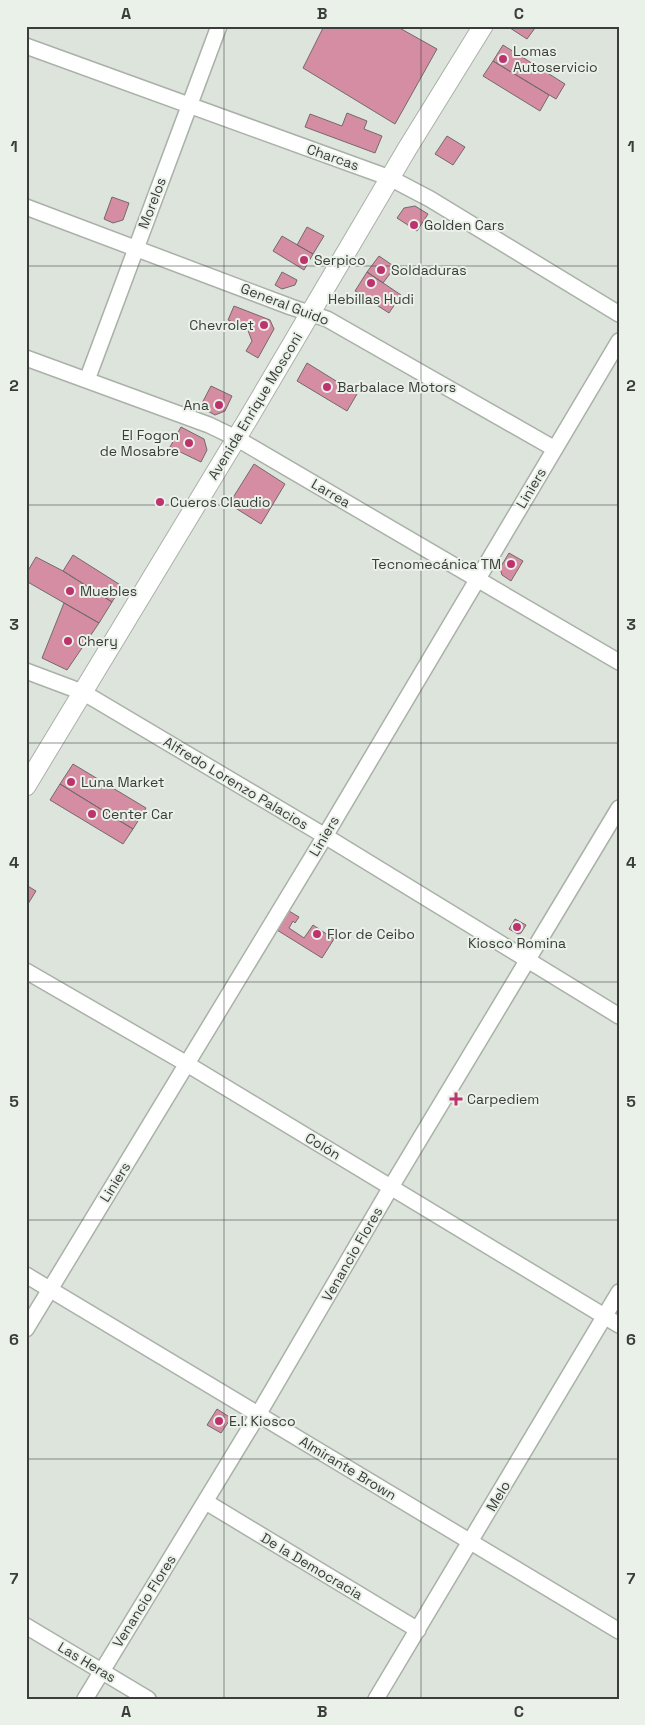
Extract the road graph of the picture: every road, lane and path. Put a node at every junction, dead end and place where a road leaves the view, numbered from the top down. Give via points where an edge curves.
1 (219, 26) edge
2 (483, 26) edge
3 (26, 46) edge
4 (190, 105) junction
5 (390, 178) junction
6 (26, 207) edge
7 (135, 247) junction
8 (311, 313) junction
9 (619, 314) edge
10 (619, 341) edge
11 (26, 358) edge
12 (87, 380) junction
13 (236, 438) junction
14 (555, 449) junction
15 (477, 579) junction
16 (619, 662) edge
17 (26, 671) edge
18 (82, 692) junction
19 (26, 786) edge
20 (619, 808) edge
21 (324, 836) junction
22 (528, 961) junction
23 (26, 971) edge
24 (619, 1016) edge
25 (187, 1064) junction
26 (391, 1187) junction
27 (26, 1275) edge
28 (50, 1289) junction
29 (619, 1292) edge
30 (604, 1316) junction
31 (619, 1325) edge
32 (26, 1329) edge
33 (259, 1413) junction
34 (206, 1502) junction
35 (470, 1542) junction
36 (26, 1626) edge
37 (418, 1630) junction
38 (619, 1631) edge
39 (102, 1670) junction
40 (85, 1699) edge
41 (148, 1699) edge
42 (376, 1699) edge

1 - 4 street, Morelos
2 - 5 main road, Avenida Enrique Mosconi
3 - 4 street, Charcas
4 - 5 street, Charcas
4 - 7 street, Morelos
5 - 8 main road, Avenida Enrique Mosconi
5 - 9 street, Charcas
6 - 7 street, General Guido
7 - 8 street, General Guido
7 - 12 street, Morelos
8 - 13 main road, Avenida Enrique Mosconi
8 - 14 street, General Guido via 327,318
10 - 14 street, Liniers
11 - 12 street, Larrea
12 - 13 street, Larrea
13 - 15 street, Larrea
13 - 18 main road, Avenida Enrique Mosconi
14 - 15 street, Liniers
15 - 16 street, Larrea
15 - 21 street, Liniers
17 - 18 street, Alfredo Lorenzo Palacios
18 - 19 main road, Avenida Enrique Mosconi
18 - 21 street, Alfredo Lorenzo Palacios
20 - 22 street, Venancio Flores
21 - 22 street, Alfredo Lorenzo Palacios
21 - 25 street, Liniers
22 - 24 street, Alfredo Lorenzo Palacios
22 - 26 street, Venancio Flores
23 - 25 street, Colón
25 - 26 street, Colón
25 - 28 street, Liniers
26 - 30 street, Colón
26 - 33 street, Venancio Flores
27 - 28 street, Almirante Brown
28 - 32 street, Liniers
28 - 33 street, Almirante Brown
29 - 30 street, Melo
30 - 31 street, Colón
30 - 35 street, Melo
33 - 34 street, Venancio Flores
33 - 35 street, Almirante Brown
34 - 37 street, De la Democracia
34 - 39 street, Venancio Flores
35 - 37 street, Melo
35 - 38 street, Almirante Brown
36 - 39 street, Las Heras
37 - 42 street, Melo
39 - 40 street, Venancio Flores
39 - 41 street, Las Heras

